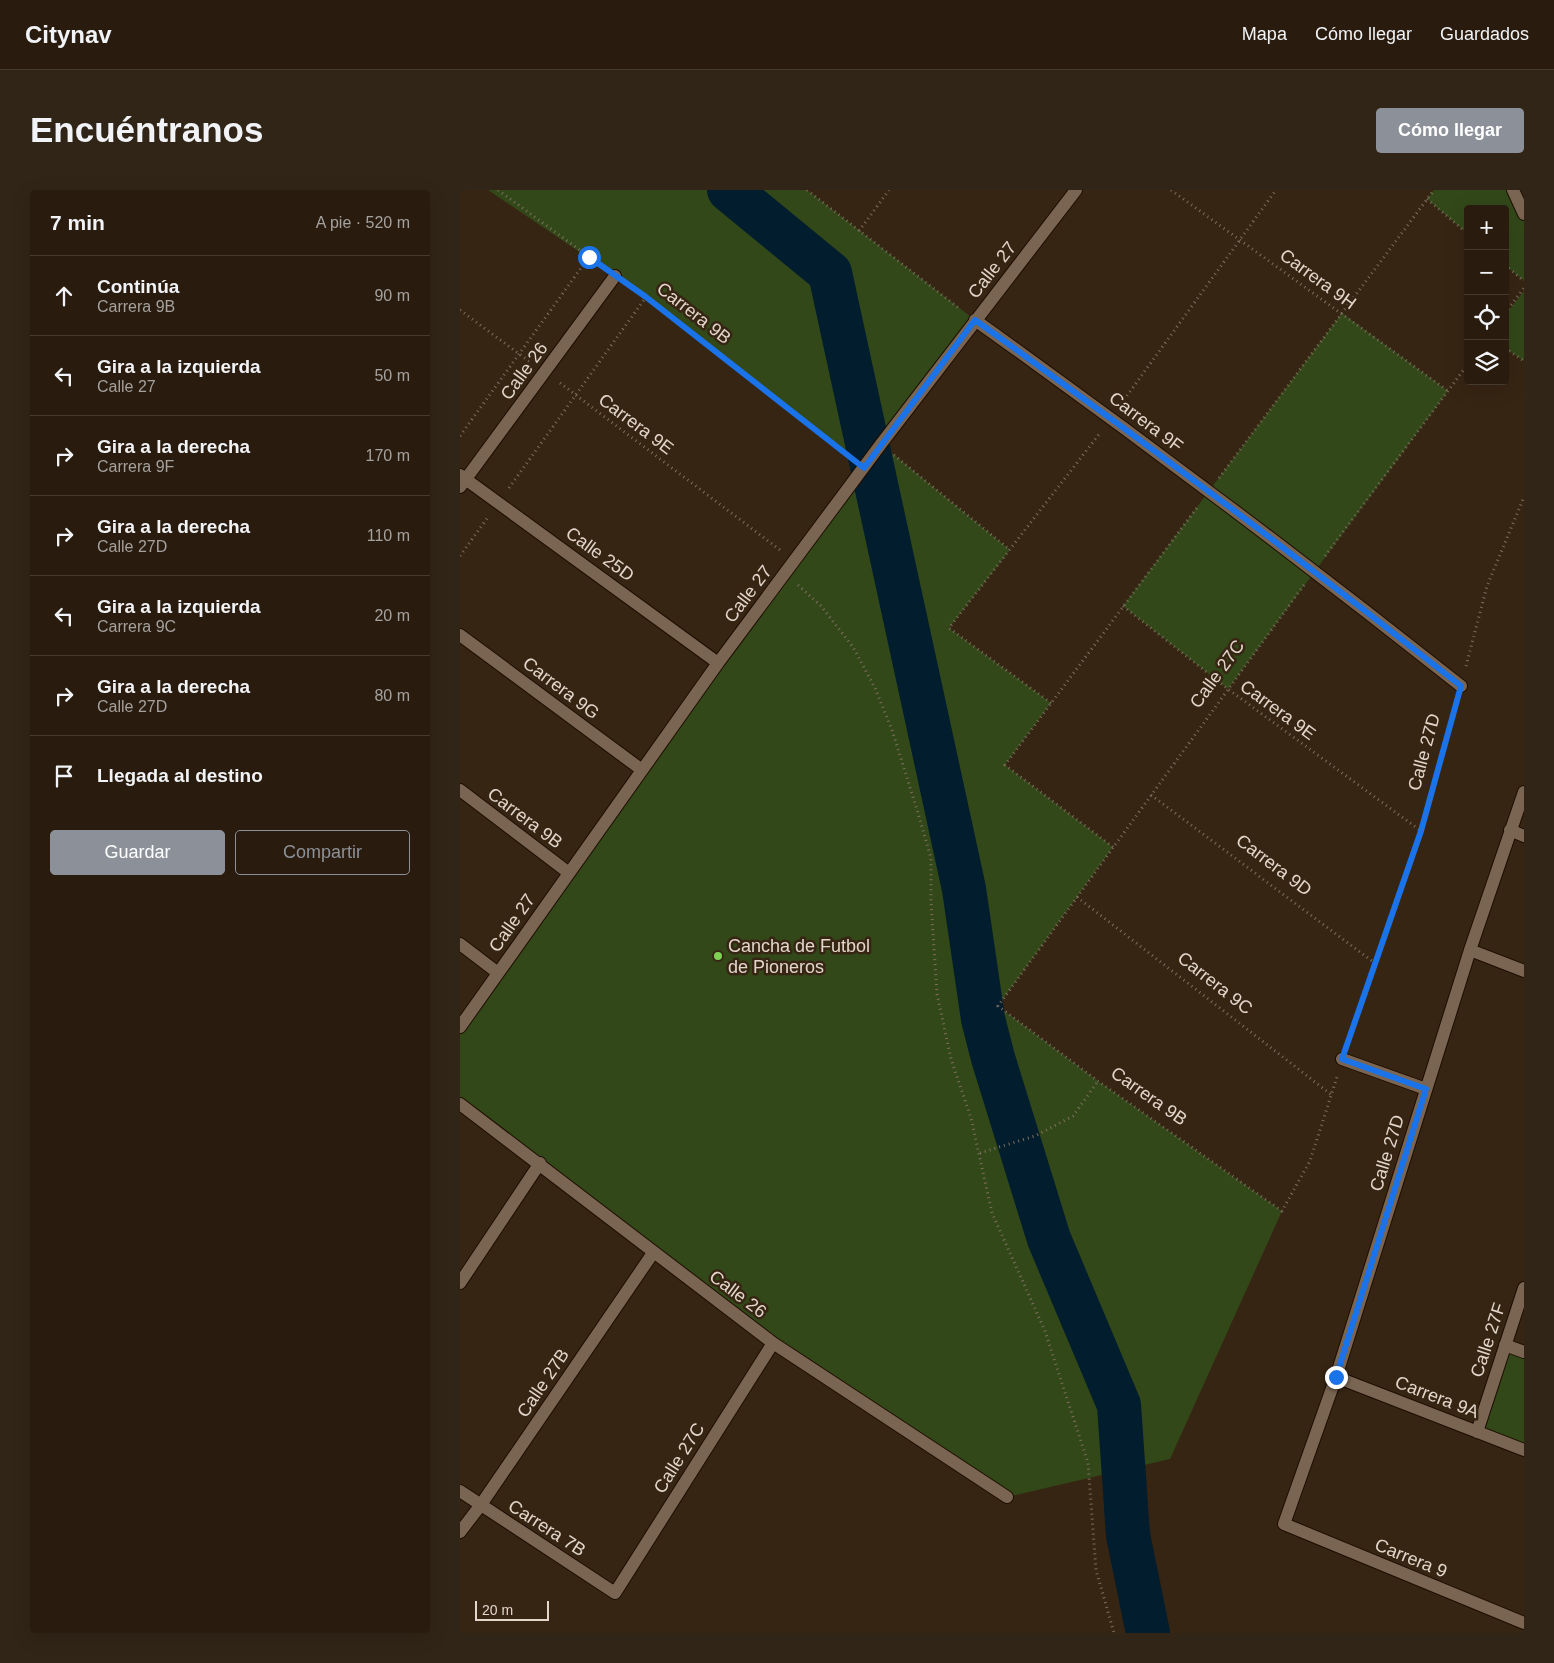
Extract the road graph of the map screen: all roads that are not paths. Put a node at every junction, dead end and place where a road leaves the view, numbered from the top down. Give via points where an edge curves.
1 (1076, 190) edge
2 (1513, 190) edge
3 (1524, 214) edge
4 (615, 276) road end
5 (975, 320) junction
6 (462, 480) edge
7 (460, 635) edge
8 (718, 663) junction
9 (1461, 686) road end
10 (642, 770) junction
11 (460, 790) edge
12 (1524, 792) edge
13 (1510, 830) junction
14 (1524, 836) edge
15 (569, 874) junction
16 (460, 944) edge
17 (1470, 950) junction
18 (1524, 971) edge
19 (498, 973) junction
20 (460, 1027) edge
21 (1342, 1059) road end
22 (1426, 1089) junction
23 (460, 1104) edge
24 (540, 1163) junction
25 (653, 1253) junction
26 (460, 1283) edge
27 (1524, 1288) edge
28 (774, 1342) junction
29 (1505, 1345) junction
30 (1524, 1352) edge
31 (1336, 1377) junction
32 (1477, 1432) junction
33 (1524, 1450) edge
34 (460, 1491) edge
35 (1007, 1496) dead end
36 (480, 1506) junction
37 (1284, 1524) joint
38 (460, 1532) edge
39 (615, 1593) joint
40 (1524, 1623) edge

1 - 5 street, Calle 27
2 - 3 street
4 - 6 street, Calle 26
5 - 8 street, Calle 27
5 - 9 street, Carrera 9F via 1112,417 1315,570
6 - 8 street, Calle 25D via 498,502
7 - 10 street, Carrera 9G
8 - 10 street, Calle 27
10 - 15 street, Calle 27
11 - 15 street, Carrera 9B
12 - 13 street, Calle 27D
13 - 14 street
13 - 17 street, Calle 27D
15 - 19 street, Calle 27
16 - 19 street
17 - 18 street
17 - 22 street, Calle 27D
19 - 20 street, Calle 27
21 - 22 street
22 - 31 street, Calle 27D
23 - 24 street, Calle 26
24 - 25 street, Calle 26
24 - 26 street
25 - 28 street, Calle 26
25 - 36 street, Calle 27B
27 - 29 street, Calle 27F
28 - 35 street, Calle 26
28 - 39 street, Calle 27C
29 - 30 street
29 - 32 street, Calle 27F
31 - 32 street, Carrera 9A
31 - 37 street, Calle 27D
32 - 33 street, Carrera 9A
34 - 36 street, Carrera 7B
36 - 38 street, Calle 27B
36 - 39 street, Carrera 7B
37 - 40 street, Carrera 9

